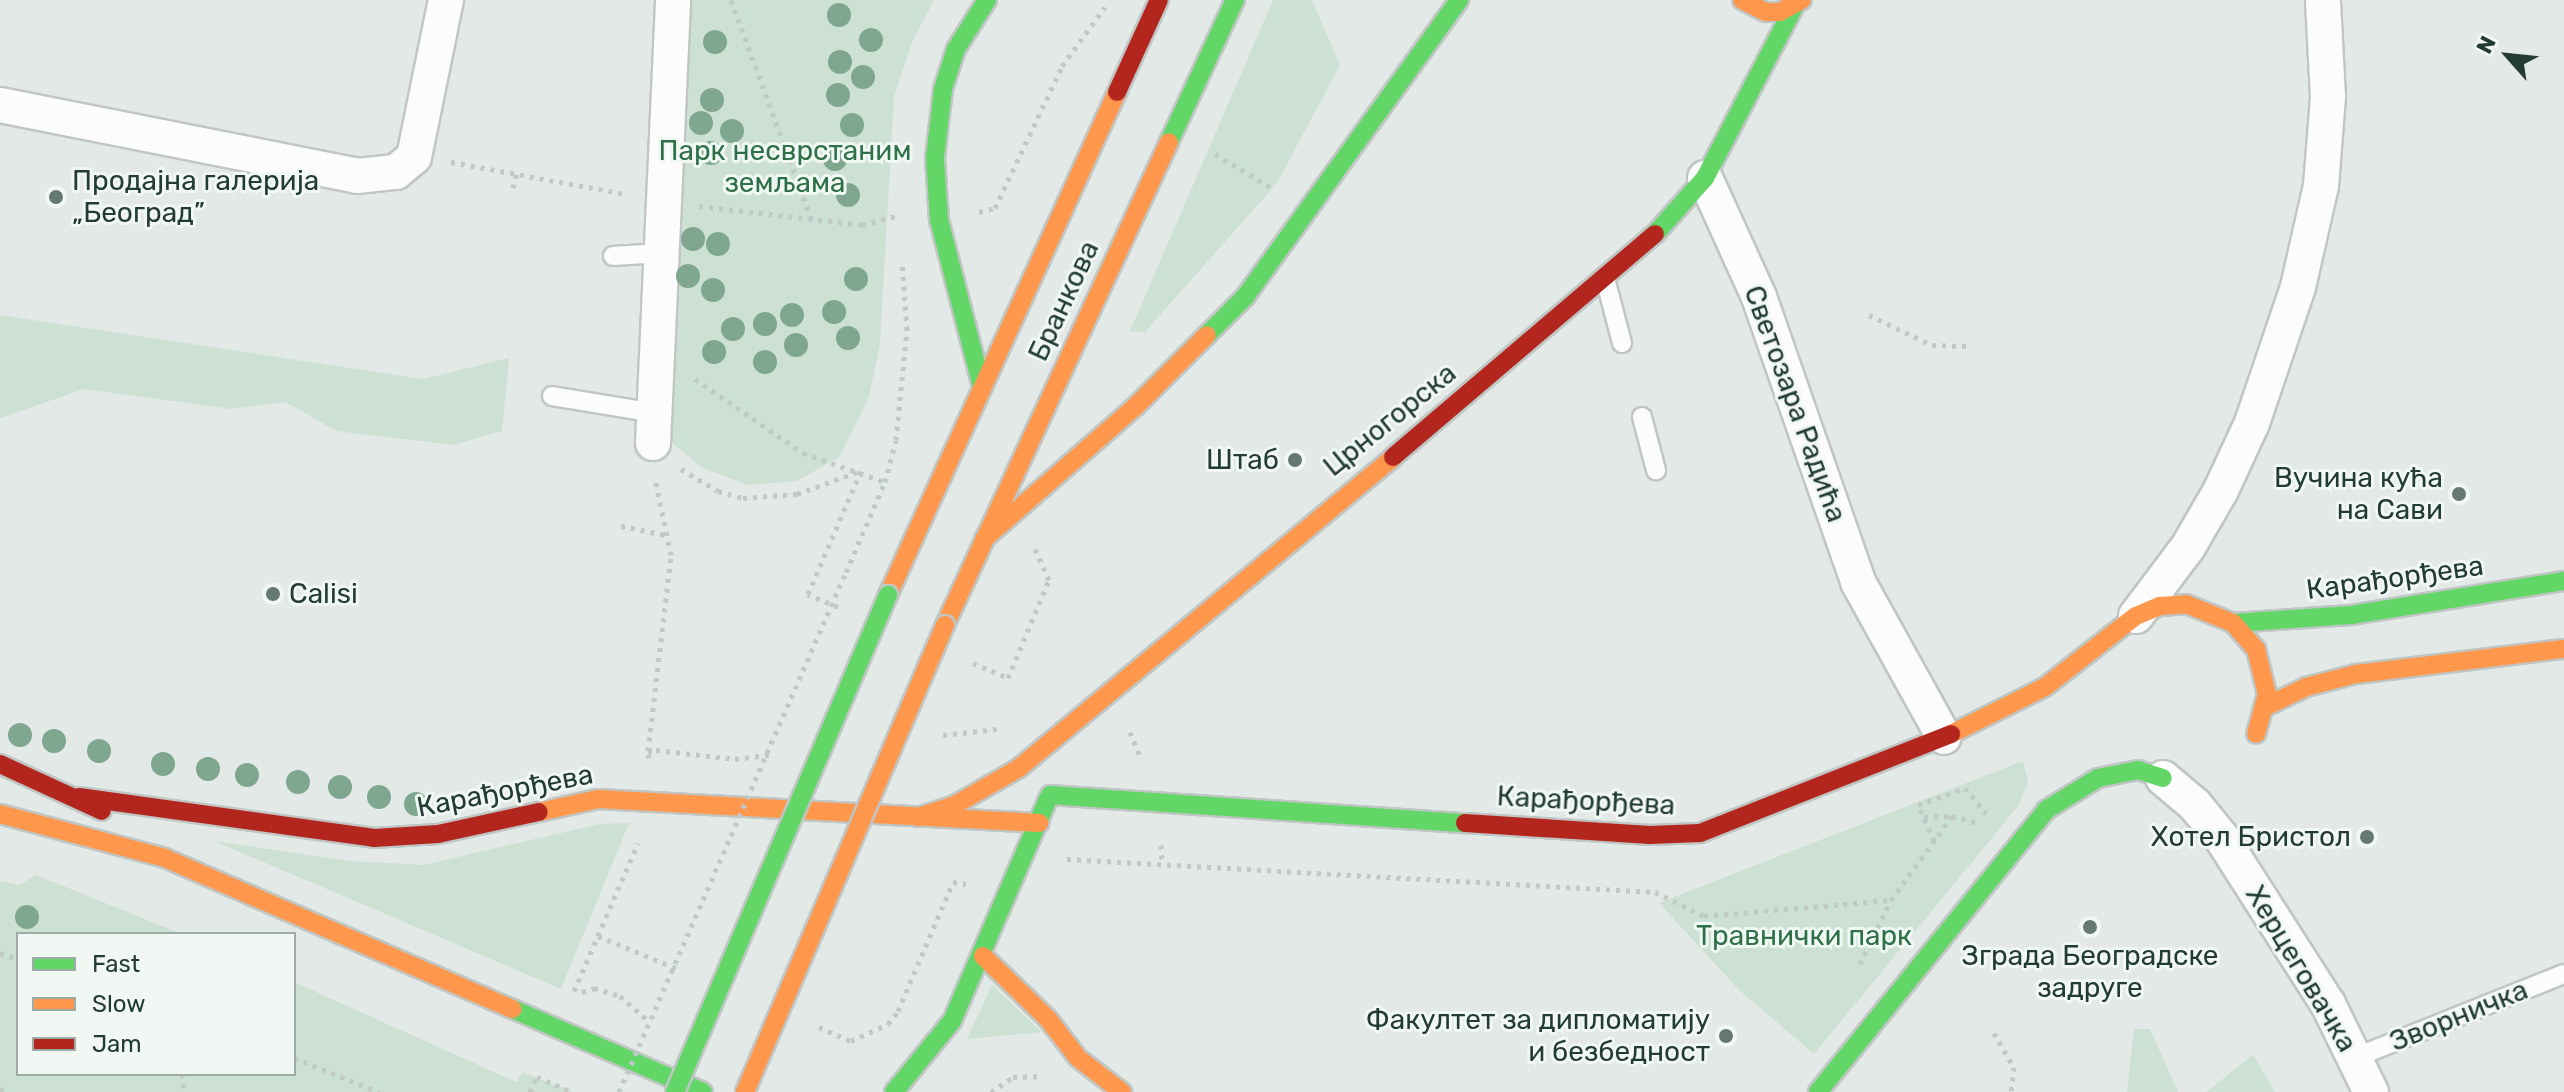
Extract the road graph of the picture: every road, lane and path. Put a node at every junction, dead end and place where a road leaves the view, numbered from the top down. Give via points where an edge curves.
1 (446, 0) edge
2 (673, 0) edge
3 (731, 0) edge
4 (987, 0) edge
5 (1111, 0) edge
6 (1459, 0) edge
7 (2323, 0) edge
8 (1745, 2) edge
9 (1798, 4) edge
10 (1156, 5) edge
11 (1232, 6) edge
12 (1427, 13) dead end
13 (1414, 56) junction
14 (1759, 68) junction
15 (0, 105) edge
16 (1215, 154) dead end
17 (495, 168) dead end
18 (517, 172) junction
19 (1705, 178) junction
20 (513, 188) dead end
21 (1282, 194) dead end
22 (664, 201) junction
23 (975, 213) dead end
24 (899, 215) dead end
25 (812, 221) junction
26 (662, 253) junction
27 (613, 256) dead end
28 (902, 259) dead end
29 (1606, 282) junction
30 (1869, 315) dead end
31 (1622, 343) dead end
32 (1969, 346) dead end
33 (657, 353) junction
34 (982, 387) junction
35 (552, 396) dead end
36 (1642, 417) dead end
37 (654, 428) junction
38 (1656, 470) dead end
39 (861, 471) junction
40 (885, 482) junction
41 (655, 495) dead end
42 (841, 517) dead end
43 (621, 526) dead end
44 (666, 535) junction
45 (984, 539) junction
46 (1033, 545) dead end
47 (2564, 581) edge
48 (2136, 616) junction
49 (2233, 623) junction
50 (2564, 649) edge
51 (964, 660) dead end
52 (1103, 699) junction
53 (2265, 707) junction
54 (2256, 734) dead end
55 (1944, 737) junction
56 (648, 751) dead end
57 (1069, 755) dead end
58 (0, 764) edge
59 (2150, 774) joint
60 (1059, 776) dead end
61 (1050, 795) junction
62 (79, 797) junction
63 (0, 814) edge
64 (1952, 816) junction
65 (918, 817) junction
66 (1924, 817) junction
67 (1990, 819) dead end
68 (1039, 823) junction
69 (1987, 826) dead end
70 (640, 838) dead end
71 (1934, 841) junction
72 (165, 858) junction
73 (1057, 862) dead end
74 (1891, 900) junction
75 (983, 956) junction
76 (1857, 970) dead end
77 (2564, 974) edge
78 (573, 994) dead end
79 (1994, 1033) dead end
80 (2354, 1058) junction
81 (296, 1059) edge
82 (541, 1067) dead end
83 (537, 1077) junction
84 (0, 1089) edge
85 (10, 1092) edge
86 (379, 1092) edge
87 (530, 1092) edge
88 (573, 1092) edge
89 (619, 1092) edge
90 (675, 1092) edge
91 (703, 1092) edge
92 (745, 1092) edge
93 (894, 1092) edge
94 (1122, 1092) edge
95 (1818, 1092) edge
96 (2011, 1092) edge
97 (2371, 1092) edge

1 - 15 street via 414,157 396,172 357,176
2 - 22 street
3 - 25 path
4 - 34 main road via 956,49 943,89 935,158 939,220
5 - 23 path via 1062,66 995,208
6 - 13 main road
7 - 48 street via 2328,97 2321,186 2298,287 2252,423 2221,490 2188,547
8 - 9 main road via 1766,12
8 - 14 main road via 1757,31
9 - 14 main road
10 - 34 main road, Бранкова
11 - 45 main road, Бранкова
12 - 13 main road
13 - 45 main road via 1321,197 1245,297 1136,406
14 - 19 main road
16 - 21 path
17 - 18 path
18 - 20 path
18 - 22 path
19 - 29 main road, Црногорска via 1671,220
19 - 55 street, Светозара Радића via 1759,297 1850,586
22 - 25 path
22 - 26 street
24 - 25 path via 862,225
26 - 27 lane
26 - 33 street
28 - 40 path via 907,330 896,440
29 - 31 lane
29 - 52 main road, Црногорска
30 - 32 path via 1932,345
33 - 37 street
33 - 39 path via 803,453
34 - 90 main road, Бранкова, bridge
35 - 37 lane
36 - 38 lane
37 - 39 path via 692,477 743,498 797,494
39 - 40 path
39 - 42 path
40 - 89 path, bridge
41 - 44 path
43 - 44 path
44 - 56 path via 671,555
45 - 92 main road, Бранкова, bridge
46 - 51 path via 1049,580 1008,678
47 - 49 main road, Карађорђева via 2351,615
48 - 49 main road via 2186,604
48 - 55 main road, Карађорђева via 2045,687
49 - 53 main road via 2260,659
50 - 53 main road via 2345,676
52 - 57 main road, Црногорска
52 - 65 main road, Црногорска via 1019,768 955,805
53 - 54 main road
55 - 61 main road, Карађорђева via 1700,833 1650,835
58 - 62 main road, Карађорђева
59 - 80 street, Херцеговачка via 2195,805 2221,837 2328,1004
59 - 95 main road via 2098,778 2069,793 2024,831
60 - 61 main road
61 - 68 main road
62 - 65 main road, Карађорђева via 374,838 438,834 598,799
62 - 72 main road, Карађорђева
63 - 72 main road, Карађорђева
64 - 66 path
64 - 69 path
64 - 71 path
65 - 68 main road, Карађорђева
66 - 67 path via 1918,805 1965,788
66 - 71 path
68 - 75 main road
70 - 78 path
71 - 74 path
72 - 91 main road, Карађорђева
73 - 74 path via 1655,892 1704,916
74 - 76 path
75 - 93 main road via 952,1021
75 - 94 main road via 1048,1019 1078,1058
77 - 80 lane, Зворничка
79 - 96 path via 2014,1067
80 - 97 street, Херцеговачка
81 - 86 path
82 - 83 path
83 - 87 path
83 - 88 path
84 - 85 path

